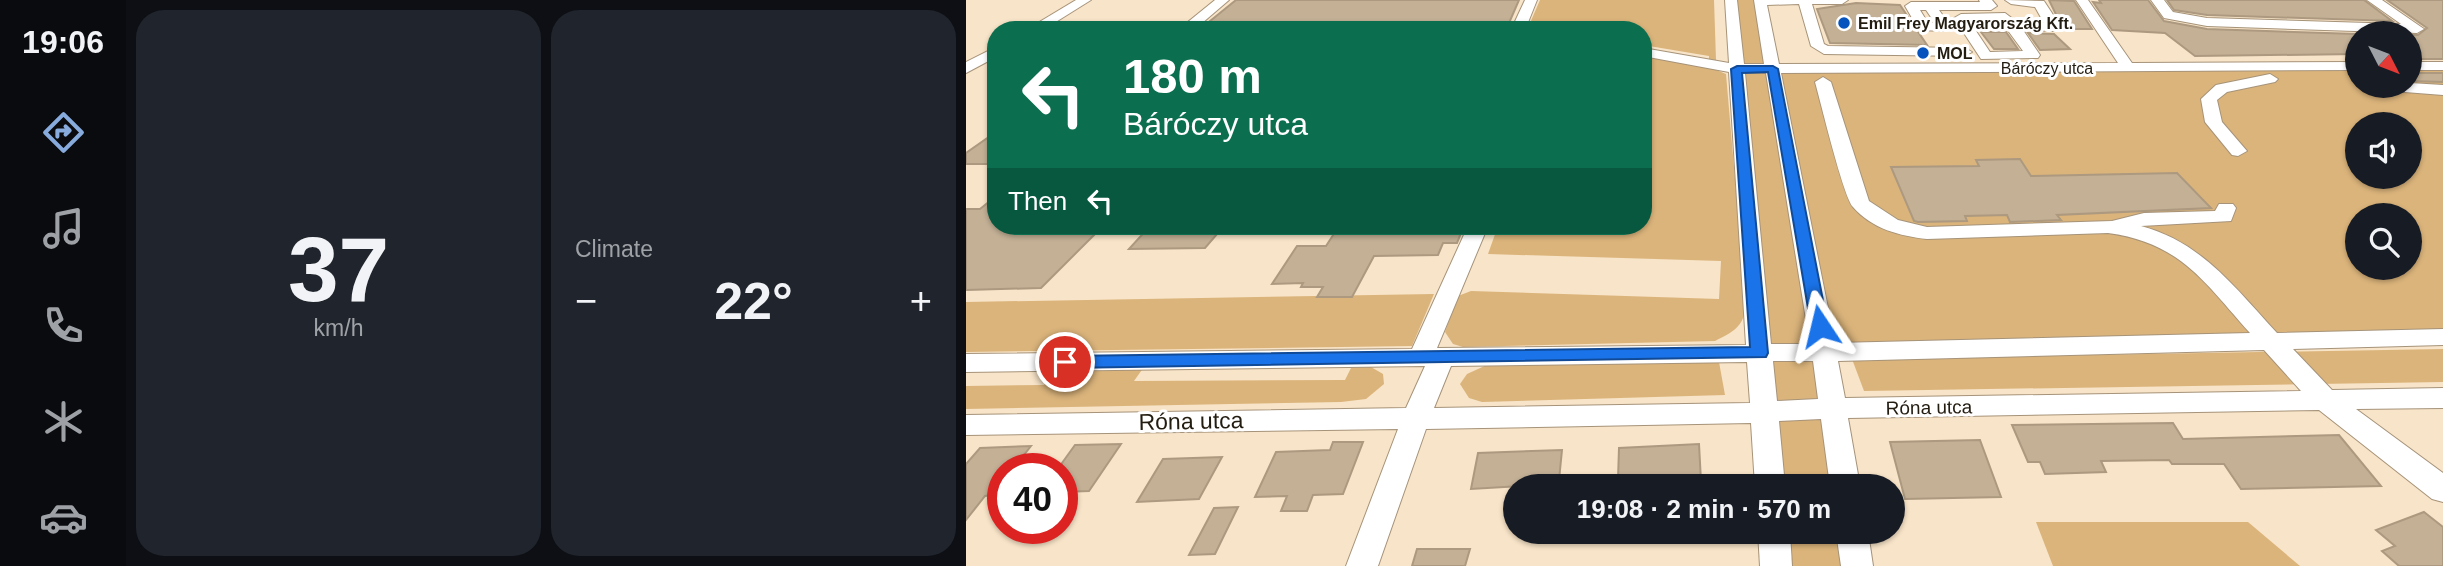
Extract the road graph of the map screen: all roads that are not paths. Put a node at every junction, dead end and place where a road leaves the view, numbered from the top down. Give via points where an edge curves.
1 (1084, 0) edge
2 (1223, 0) edge
3 (1531, 0) edge
4 (1731, 0) edge
5 (1804, 0) edge
6 (1842, 0) edge
7 (1985, 0) edge
8 (2011, 0) edge
9 (2082, 0) edge
10 (2157, 0) edge
11 (2373, 0) edge
12 (1760, 1) edge
13 (1930, 6) dead end
14 (1048, 21) edge
15 (1196, 21) edge
16 (1522, 21) edge
17 (2012, 26) junction
18 (1888, 52) junction
19 (1965, 52) joint
20 (1652, 54) edge
21 (987, 56) edge
22 (2345, 66) edge
23 (2422, 66) edge
24 (2443, 66) edge
25 (2127, 67) junction
26 (966, 68) edge
27 (1909, 68) junction
28 (1986, 68) junction
29 (1737, 69) junction
30 (1773, 69) junction
31 (2345, 79) edge
32 (1823, 82) dead end
33 (2422, 88) edge
34 (2443, 90) edge
35 (2238, 151) dead end
36 (2226, 208) dead end
37 (2108, 228) junction
38 (1475, 235) edge
39 (2443, 337) edge
40 (2268, 339) junction
41 (1432, 349) junction
42 (1824, 352) junction
43 (1760, 353) junction
44 (966, 363) edge
45 (2443, 398) edge
46 (2326, 401) junction
47 (1832, 408) junction
48 (1764, 412) junction
49 (1416, 418) junction
50 (966, 425) edge
51 (1769, 474) edge
52 (1843, 474) edge
53 (2443, 490) edge
54 (1775, 544) edge
55 (1854, 544) edge
56 (1362, 566) edge
57 (1776, 566) edge
58 (1857, 566) edge

1 - 14 street
2 - 15 street
3 - 16 street
4 - 29 street
5 - 6 street
5 - 12 street
5 - 18 lane via 1818,46 1824,50
7 - 13 street via 1991,6
8 - 17 street via 2039,4 2054,27
9 - 25 street
10 - 11 street via 2169,15 2207,22 2417,29
12 - 30 street
17 - 17 street via 2005,17 1961,19 1986,55 2033,55
18 - 19 street
18 - 27 lane
19 - 28 lane
20 - 29 street, Báróczy utca
21 - 26 street
22 - 25 street, Báróczy utca
23 - 24 street
25 - 28 street, Báróczy utca
27 - 28 street, Báróczy utca
27 - 30 street, Báróczy utca
29 - 30 street, Báróczy utca
29 - 43 street
30 - 42 street
31 - 35 street via 2276,78 2222,88 2209,99 2208,114
32 - 37 street via 1860,203 1881,221 1927,233
33 - 34 street
36 - 37 street via 2224,217 2144,219
37 - 40 street via 2137,231 2177,247 2198,262
38 - 41 street
39 - 40 street
40 - 42 street
40 - 46 street
41 - 43 street
41 - 44 street
41 - 49 street
42 - 43 street
42 - 47 street
43 - 48 street
45 - 46 street, Róna utca
46 - 47 street, Róna utca
46 - 53 street
47 - 48 street, Róna utca
47 - 52 street
48 - 49 street, Róna utca
48 - 51 street
49 - 50 street, Róna utca
49 - 56 street
54 - 57 street
55 - 58 street

